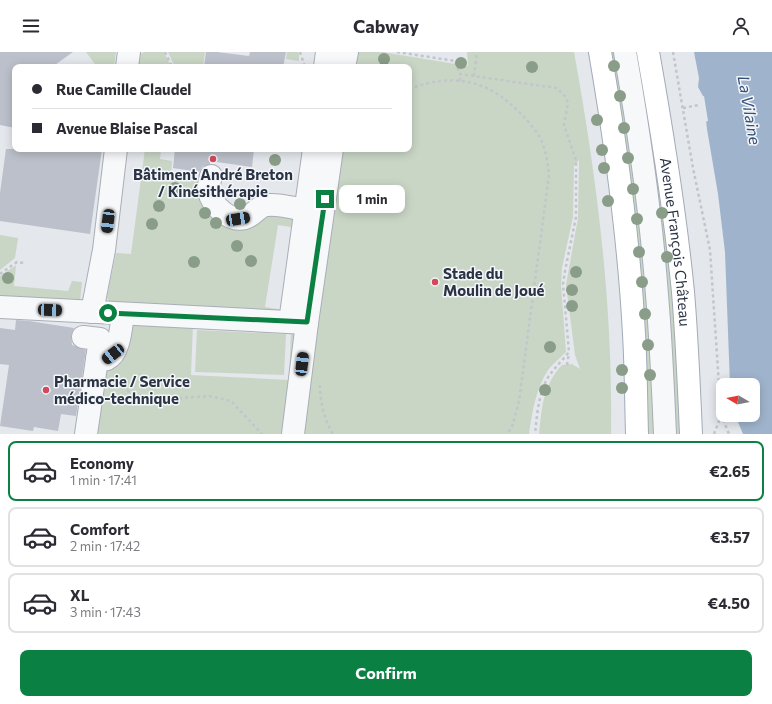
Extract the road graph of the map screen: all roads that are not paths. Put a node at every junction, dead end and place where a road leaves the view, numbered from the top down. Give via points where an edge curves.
1 (129, 52) edge
2 (327, 52) edge
3 (347, 52) edge
4 (600, 52) edge
5 (625, 52) edge
6 (648, 52) edge
7 (127, 64) edge
8 (325, 64) edge
9 (345, 64) edge
10 (116, 152) edge
11 (318, 156) edge
12 (211, 176) dead end
13 (305, 210) junction
14 (0, 308) edge
15 (92, 312) junction
16 (123, 314) junction
17 (298, 322) junction
18 (83, 337) dead end
19 (96, 364) junction
20 (86, 434) edge
21 (293, 434) edge
22 (637, 434) edge
23 (665, 434) edge
24 (691, 434) edge

1 - 7 lane
2 - 8 lane
3 - 9 lane
4 - 22 main road via 612,119 624,215 634,334
5 - 23 lane via 650,225 658,302
6 - 24 main road, Avenue François Château via 672,202 683,292
10 - 15 lane via 104,250
11 - 13 lane
11 - 17 lane
12 - 13 lane via 208,190 212,199 216,206 232,218 246,218 267,204
13 - 17 lane
14 - 15 lane
15 - 16 lane
16 - 17 lane
16 - 19 lane via 119,342 113,354
17 - 21 lane
18 - 19 lane via 100,339
19 - 20 lane

